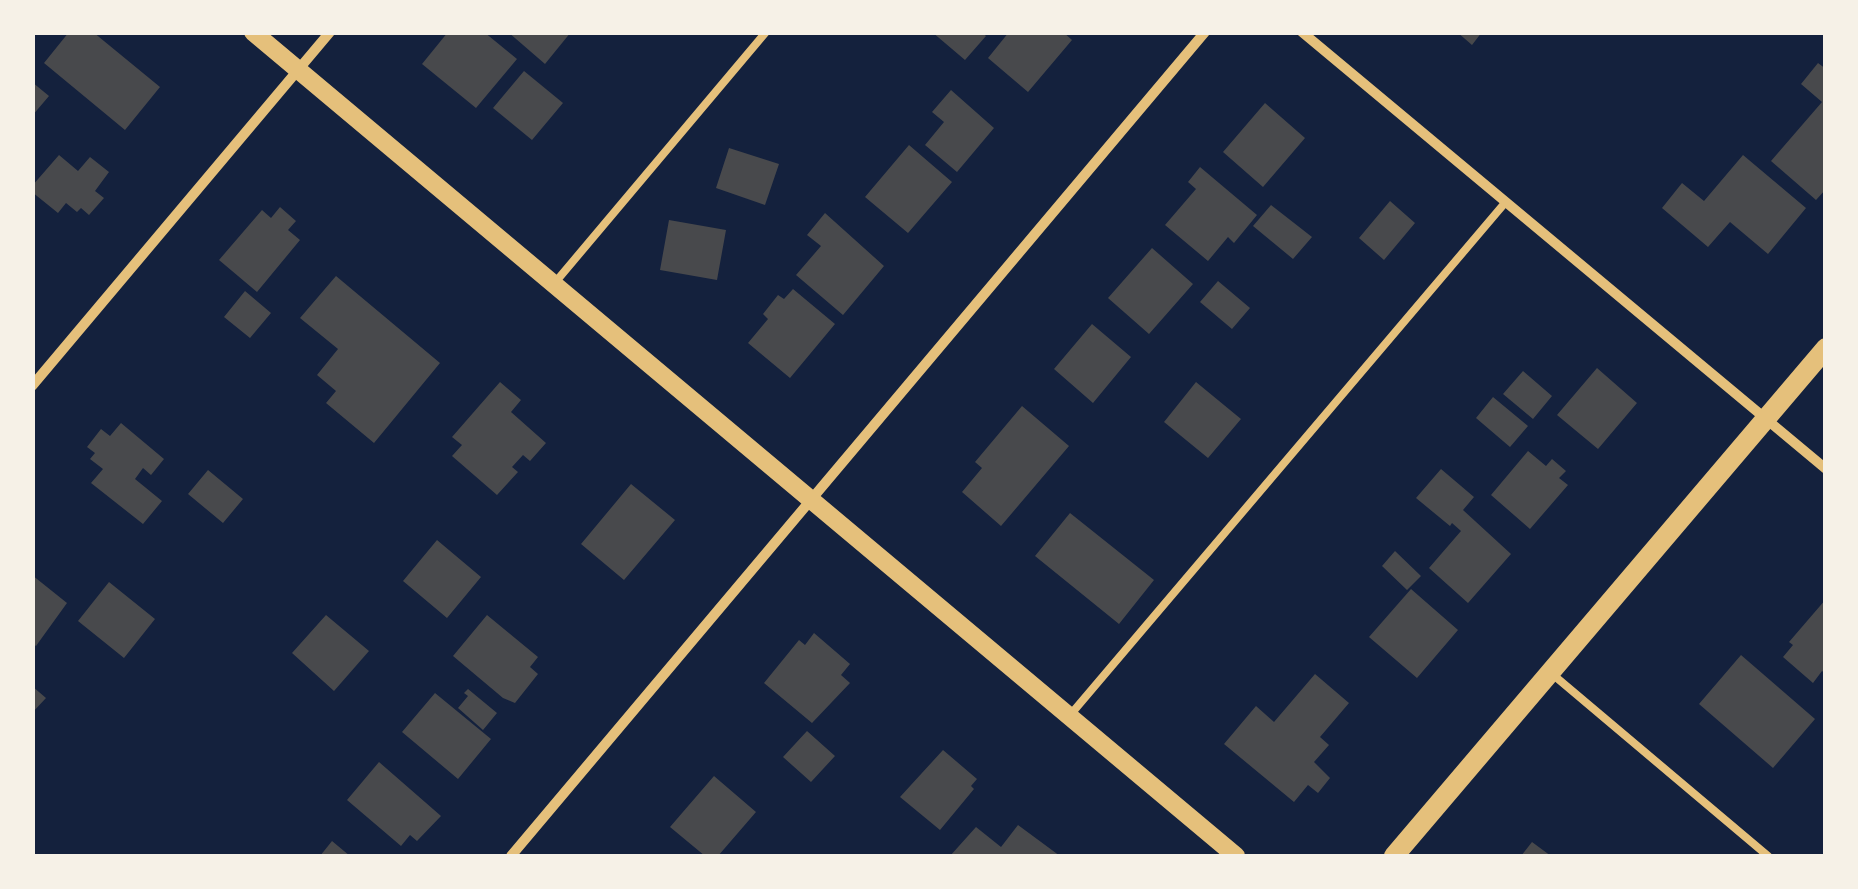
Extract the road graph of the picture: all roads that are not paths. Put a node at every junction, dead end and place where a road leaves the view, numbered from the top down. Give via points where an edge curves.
1 (253, 32) edge
2 (330, 32) edge
3 (766, 32) edge
4 (1205, 32) edge
5 (1302, 32) edge
6 (298, 70) junction
7 (1504, 204) junction
8 (553, 285) junction
9 (1826, 348) edge
10 (32, 386) edge
11 (1764, 418) junction
12 (1826, 468) edge
13 (809, 500) junction
14 (1551, 673) junction
15 (1068, 718) junction
16 (511, 856) edge
17 (1236, 856) edge
18 (1394, 856) edge
19 (1768, 856) edge

1 - 6 street
2 - 6 street
3 - 8 lane
4 - 13 street
5 - 7 street
6 - 8 street
6 - 10 street
7 - 11 street
7 - 15 lane
8 - 13 street
9 - 11 main road
11 - 12 street
11 - 14 main road
13 - 15 street
13 - 16 street
14 - 18 main road
14 - 19 lane
15 - 17 street

